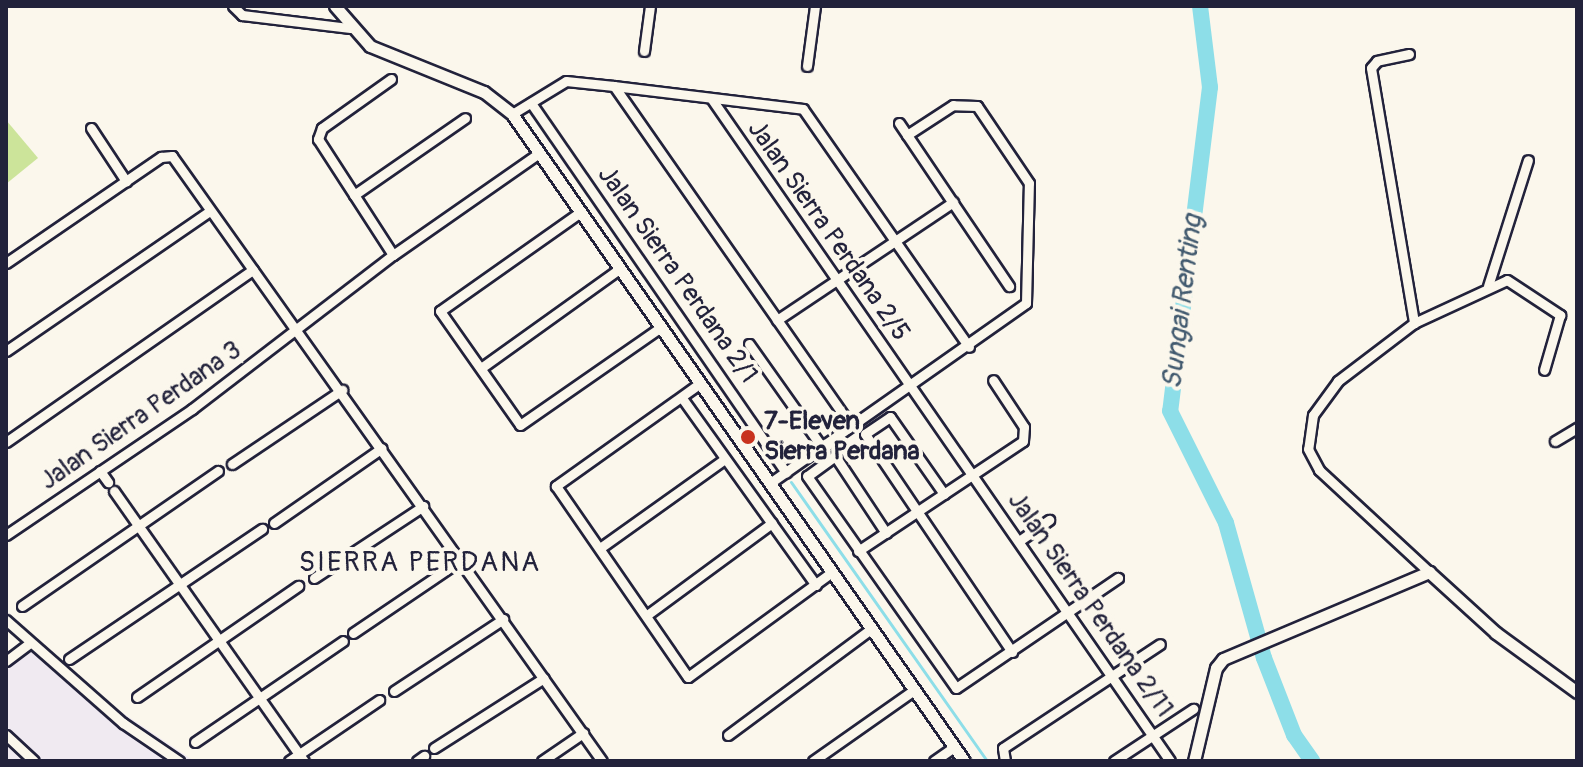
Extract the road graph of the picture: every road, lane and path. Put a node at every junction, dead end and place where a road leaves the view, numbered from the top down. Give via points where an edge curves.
1 (233, 6) edge
2 (335, 6) edge
3 (650, 6) edge
4 (815, 6) edge
5 (350, 28) junction
6 (644, 51) dead end
7 (1409, 54) dead end
8 (807, 66) dead end
9 (391, 79) dead end
10 (614, 86) junction
11 (711, 98) junction
12 (531, 103) junction
13 (512, 114) junction
14 (465, 118) dead end
15 (899, 123) dead end
16 (91, 128) dead end
17 (907, 135) junction
18 (539, 153) junction
19 (1528, 160) dead end
20 (126, 181) junction
21 (354, 195) junction
22 (953, 202) junction
23 (210, 211) junction
24 (579, 213) junction
25 (894, 242) junction
26 (393, 255) junction
27 (6, 263) edge
28 (253, 270) junction
29 (618, 270) junction
30 (835, 282) junction
31 (1009, 286) dead end
32 (1488, 286) junction
33 (777, 320) junction
34 (1414, 323) junction
35 (658, 329) junction
36 (300, 331) junction
37 (749, 344) dead end
38 (969, 347) junction
39 (6, 351) edge
40 (481, 368) junction
41 (1544, 370) dead end
42 (993, 380) dead end
43 (699, 384) junction
44 (911, 387) junction
45 (342, 390) junction
46 (682, 398) junction
47 (851, 426) junction
48 (1577, 428) edge
49 (1555, 441) dead end
50 (6, 442) edge
51 (822, 447) junction
52 (382, 448) junction
53 (725, 459) junction
54 (232, 464) dead end
55 (100, 471) junction
56 (218, 471) dead end
57 (786, 472) junction
58 (973, 474) junction
59 (770, 483) junction
60 (944, 494) junction
61 (423, 506) junction
62 (916, 512) junction
63 (1049, 520) dead end
64 (274, 523) dead end
65 (772, 523) junction
66 (140, 528) junction
67 (262, 529) dead end
68 (886, 533) junction
69 (6, 535) edge
70 (1019, 541) junction
71 (600, 548) junction
72 (858, 551) junction
73 (461, 560) junction
74 (832, 572) junction
75 (1429, 572) junction
76 (314, 578) dead end
77 (1118, 578) dead end
78 (816, 585) junction
79 (181, 586) junction
80 (298, 586) dead end
81 (22, 606) dead end
82 (1068, 613) junction
83 (647, 615) junction
84 (503, 619) junction
85 (6, 620) edge
86 (872, 628) junction
87 (353, 633) dead end
88 (343, 641) dead end
89 (220, 642) junction
90 (30, 643) junction
91 (1160, 644) dead end
92 (1012, 652) junction
93 (69, 659) dead end
94 (6, 661) edge
95 (1112, 676) junction
96 (544, 678) junction
97 (914, 690) junction
98 (394, 691) dead end
99 (1577, 692) edge
100 (137, 697) dead end
101 (260, 698) junction
102 (379, 700) dead end
103 (1193, 709) dead end
104 (583, 733) junction
105 (6, 735) edge
106 (728, 735) dead end
107 (1153, 735) junction
108 (195, 742) dead end
109 (954, 747) junction
110 (434, 748) dead end
111 (302, 758) edge
112 (34, 761) edge
113 (179, 761) edge
114 (289, 761) edge
115 (542, 761) edge
116 (602, 761) edge
117 (813, 761) edge
118 (934, 761) edge
119 (964, 761) edge
120 (1005, 761) edge
121 (1114, 761) edge
122 (1170, 761) edge
123 (1194, 761) edge

1 - 5 street via 242,15
2 - 5 street
3 - 6 street
4 - 8 street
5 - 13 street via 370,46 484,92
7 - 34 street via 1377,61 1371,68
9 - 21 street via 319,135 318,144
10 - 11 street
10 - 12 street via 566,81
10 - 33 street
11 - 25 street via 803,109
11 - 30 street, Jalan Sierra Perdana 2/5
12 - 13 street
12 - 57 street, Jalan Sierra Perdana 2/1
13 - 18 street
14 - 21 street
15 - 17 street
16 - 20 street
17 - 22 street
17 - 38 street via 953,105 977,106 1029,183 1022,310
18 - 24 street
18 - 26 street, Jalan Sierra Perdana 3
19 - 32 street
20 - 23 street via 161,157 172,156
20 - 27 street
21 - 26 street
22 - 25 street
22 - 31 street
23 - 28 street
23 - 39 street
24 - 29 street
24 - 40 street via 440,311
25 - 30 street
25 - 38 street
26 - 36 street, Jalan Sierra Perdana 3
28 - 36 street
28 - 50 street
29 - 35 street
29 - 40 street
30 - 33 street
30 - 44 street, Jalan Sierra Perdana 2/5
32 - 34 street
32 - 41 street via 1500,280 1520,285 1560,315
33 - 47 street
34 - 75 street via 1338,381 1313,415 1308,449 1319,470
35 - 40 street via 520,425
35 - 43 street
36 - 45 street
36 - 55 street, Jalan Sierra Perdana 3
37 - 51 street
38 - 44 street
42 - 58 street via 1024,427 1023,441
43 - 46 street
43 - 59 street
44 - 47 street
44 - 58 street, Jalan Sierra Perdana 2/5
45 - 52 street
45 - 54 street
46 - 53 street
46 - 71 street via 556,486
47 - 51 street
48 - 49 street
51 - 57 street
52 - 61 street
52 - 64 street
53 - 65 street
53 - 71 street
55 - 66 street
55 - 69 street, Jalan Sierra Perdana 3
56 - 66 street
57 - 59 street
58 - 60 street
58 - 70 street, Jalan Sierra Perdana 2/11
59 - 74 street
60 - 62 street
60 - 62 street via 888,417 865,439
61 - 73 street
61 - 76 street
62 - 68 street
62 - 92 street
63 - 70 street
65 - 78 street
65 - 83 street
66 - 79 street
66 - 81 street
67 - 79 street
68 - 72 street
68 - 72 street via 835,456 807,476
70 - 82 street, Jalan Sierra Perdana 2/11
71 - 83 street
72 - 92 street via 956,688
73 - 84 street
73 - 87 street
74 - 78 street
74 - 86 street
75 - 99 street via 1496,633
75 - 123 street via 1223,659 1216,668
77 - 82 street
78 - 83 street via 688,677
79 - 89 street
79 - 93 street
80 - 89 street
82 - 92 street
82 - 95 street, Jalan Sierra Perdana 2/11
84 - 96 street
84 - 98 street
85 - 90 street
86 - 97 street
86 - 106 street
88 - 101 street
89 - 100 street
89 - 101 street
90 - 94 street
90 - 113 street via 123,723
91 - 95 street
95 - 107 street, Jalan Sierra Perdana 2/11
95 - 120 street via 1003,748
96 - 104 street
96 - 110 street
97 - 109 street
97 - 117 street
101 - 108 street
101 - 111 street
102 - 111 street
103 - 107 street
104 - 115 street
104 - 116 street
105 - 112 street
107 - 121 street
107 - 122 street, Jalan Sierra Perdana 2/11
109 - 118 street
109 - 119 street
111 - 114 street

